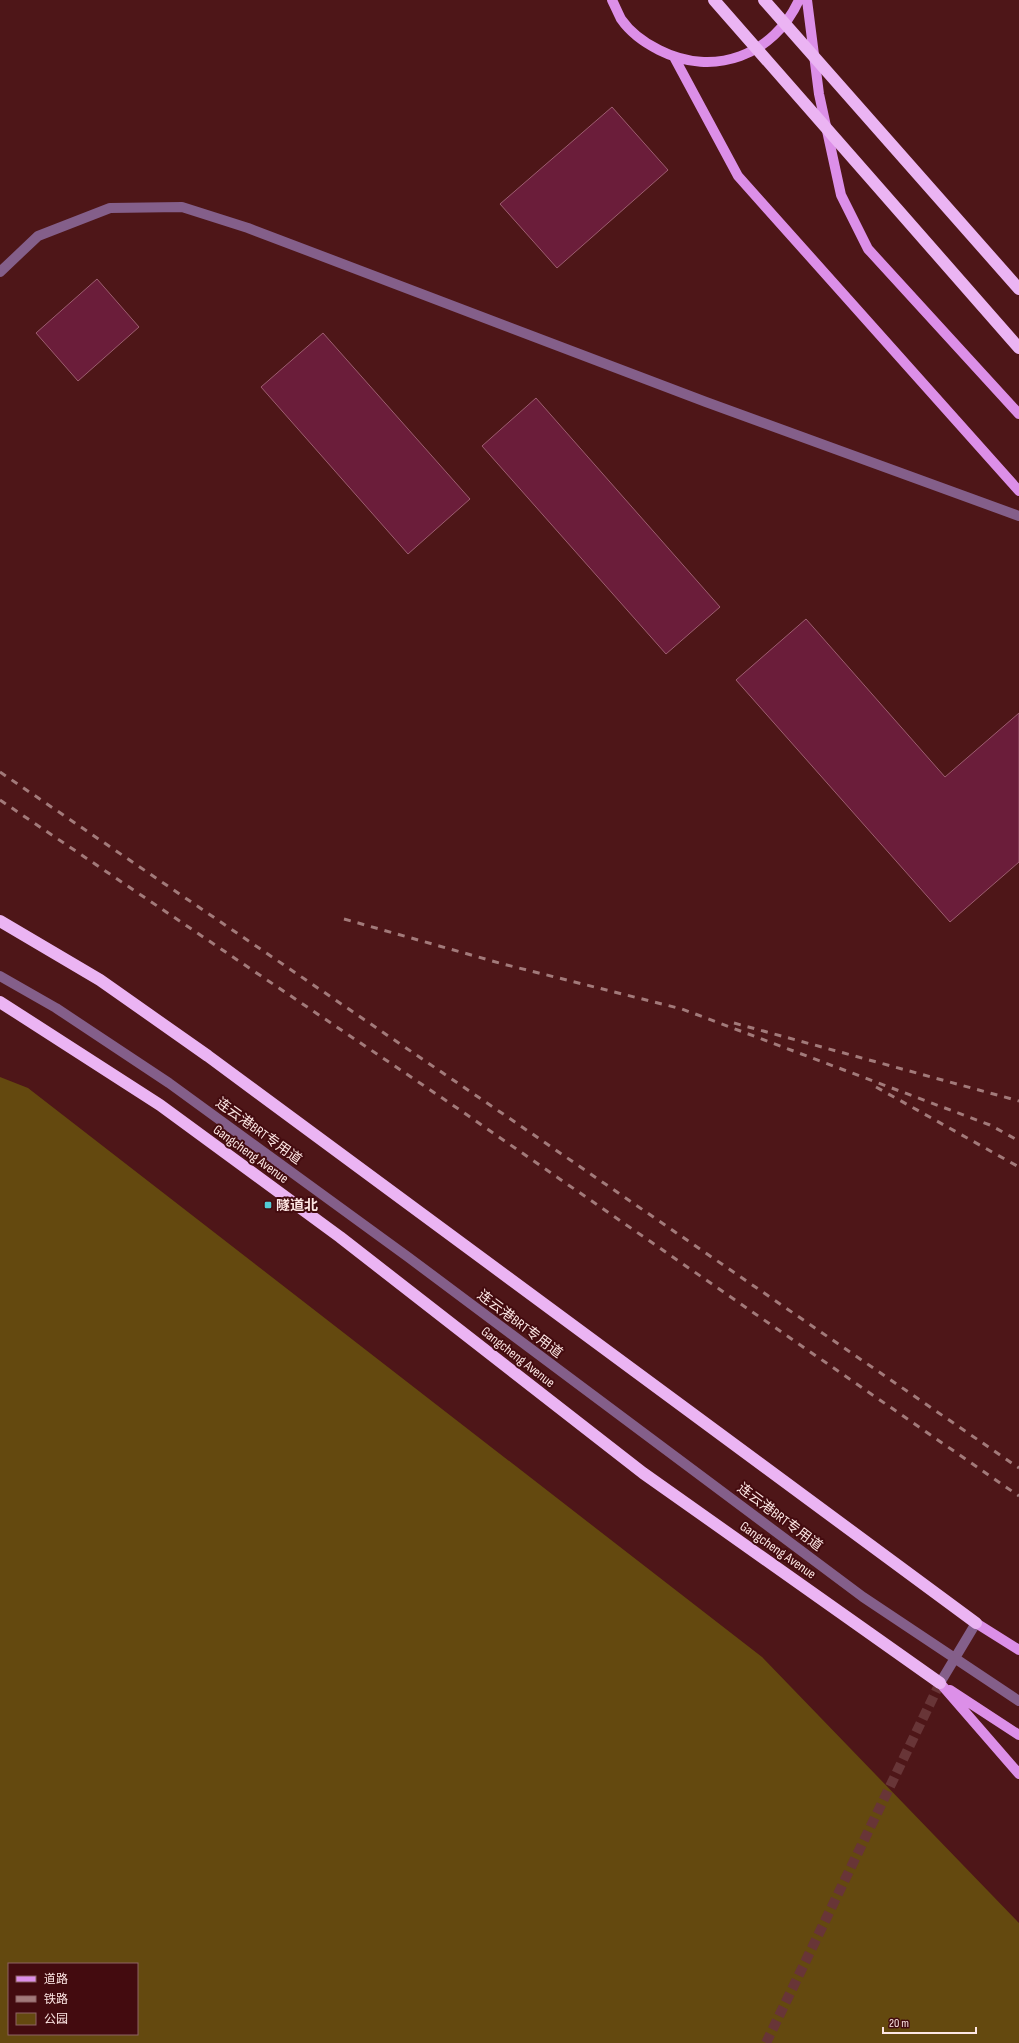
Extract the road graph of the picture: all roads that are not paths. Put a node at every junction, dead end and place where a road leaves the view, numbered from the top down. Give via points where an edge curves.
1 (612, 0) edge
2 (714, 0) edge
3 (764, 0) edge
4 (799, 0) edge
5 (807, 0) edge
6 (674, 57) junction
7 (0, 272) edge
8 (1019, 289) edge
9 (1019, 348) edge
10 (1019, 414) edge
11 (1019, 491) edge
12 (1019, 516) edge
13 (0, 921) edge
14 (0, 976) edge
15 (0, 1002) edge
16 (976, 1622) junction
17 (1019, 1650) edge
18 (955, 1658) junction
19 (940, 1683) junction
20 (1019, 1701) edge
21 (1019, 1735) edge
22 (1019, 1774) edge

1 - 6 main road via 622,20 645,43
2 - 9 highway, bridge
3 - 8 highway, bridge
4 - 6 main road via 791,18 766,43 738,58 706,63
5 - 10 main road via 819,94 841,195 868,249
6 - 11 main road via 738,176
7 - 12 street via 38,236 110,208 182,207 248,228 706,402
13 - 16 highway via 100,980 208,1056
14 - 18 street, 连云港BRT专用道 via 56,1008 169,1083 863,1597
15 - 19 highway, Gangcheng Avenue via 160,1106 340,1237 643,1473
16 - 17 main road
16 - 18 street
18 - 19 street
18 - 20 street, 连云港BRT专用道
19 - 21 main road, Gangcheng Avenue
19 - 22 main road

